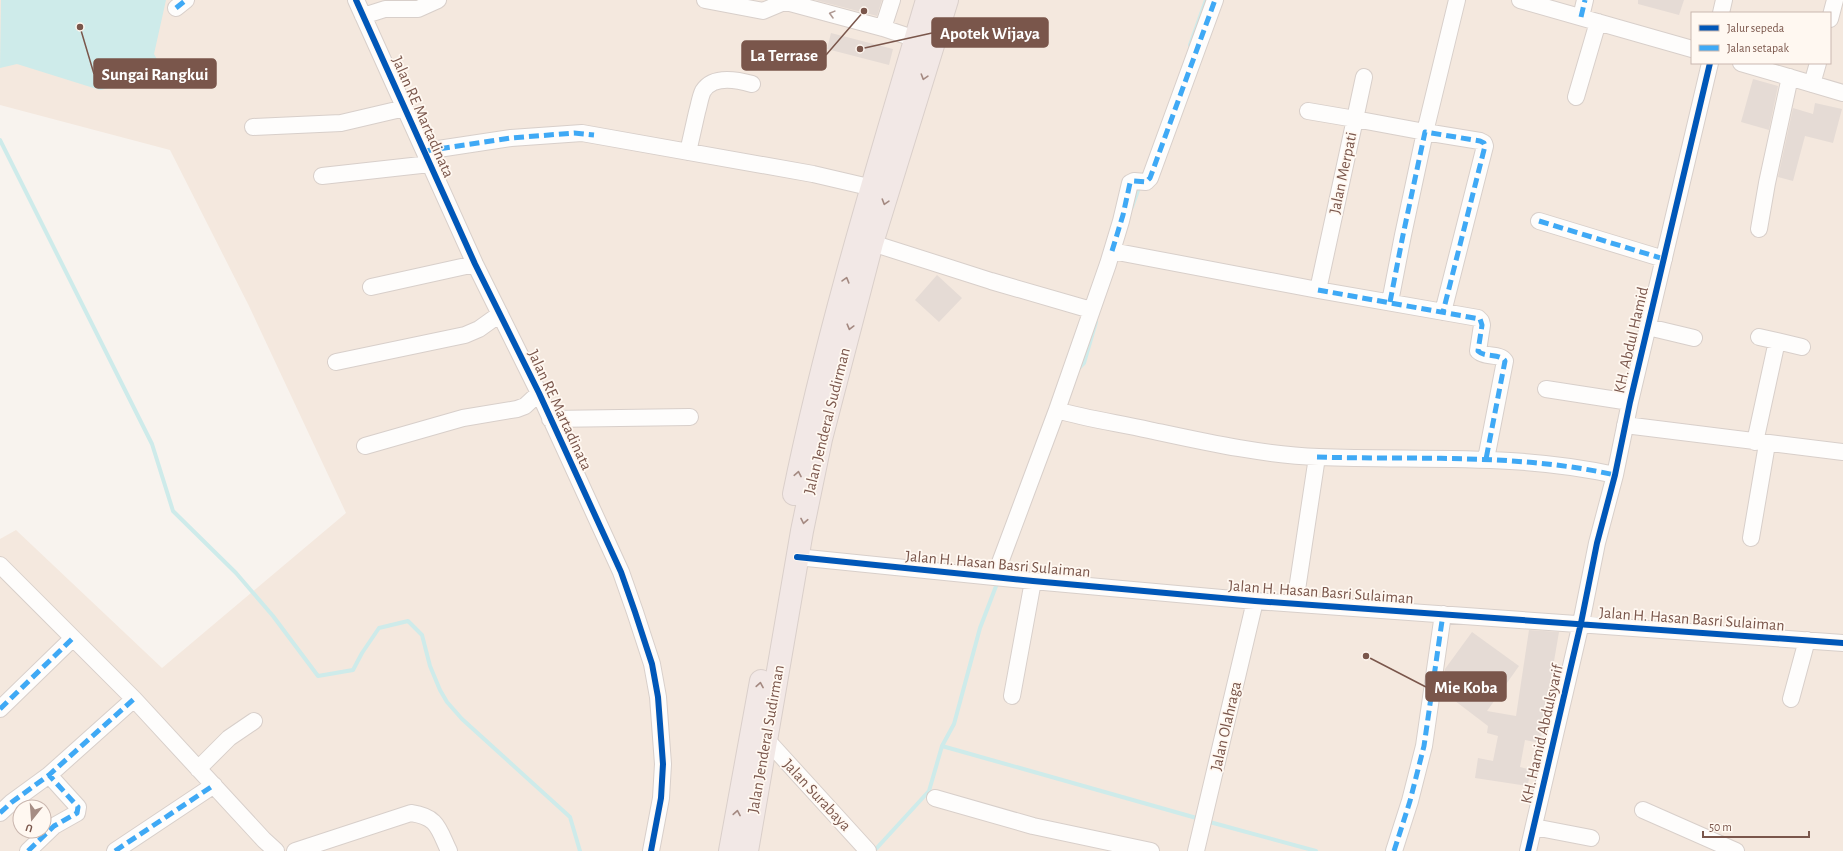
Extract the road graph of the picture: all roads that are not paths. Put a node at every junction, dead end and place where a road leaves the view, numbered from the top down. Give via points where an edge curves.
1 (356, 0) edge
2 (438, 0) edge
3 (706, 0) edge
4 (892, 0) edge
5 (927, 0) edge
6 (947, 0) edge
7 (1215, 0) edge
8 (1457, 0) edge
9 (1520, 0) edge
10 (1585, 0) edge
11 (1724, 0) edge
12 (1835, 0) edge
13 (782, 2) edge
14 (1721, 12) edge
15 (1831, 15) edge
16 (363, 16) junction
17 (1581, 17) junction
18 (1598, 22) junction
19 (883, 28) junction
20 (925, 42) junction
21 (1691, 49) edge
22 (1710, 64) edge
23 (1744, 64) edge
24 (1818, 64) edge
25 (1790, 77) junction
26 (1364, 78) dead end
27 (752, 84) dead end
28 (1812, 84) junction
29 (1843, 93) edge
30 (1576, 97) dead end
31 (405, 108) junction
32 (1308, 111) dead end
33 (1355, 118) junction
34 (253, 127) dead end
35 (1426, 132) junction
36 (688, 152) junction
37 (427, 158) junction
38 (322, 176) dead end
39 (873, 188) junction
40 (1539, 222) dead end
41 (1759, 229) dead end
42 (872, 243) junction
43 (1117, 252) junction
44 (1664, 259) junction
45 (475, 264) junction
46 (370, 287) dead end
47 (1318, 290) junction
48 (1390, 302) junction
49 (1091, 310) junction
50 (1443, 312) junction
51 (500, 314) junction
52 (1648, 327) junction
53 (1759, 337) dead end
54 (1694, 338) dead end
55 (1777, 341) junction
56 (1802, 347) dead end
57 (336, 362) dead end
58 (1546, 389) dead end
59 (539, 393) junction
60 (1630, 402) junction
61 (1061, 411) junction
62 (690, 417) dead end
63 (550, 418) junction
64 (1625, 425) junction
65 (1761, 443) junction
66 (365, 446) dead end
67 (1843, 452) edge
68 (1317, 457) junction
69 (1486, 459) junction
70 (1615, 475) junction
71 (1751, 538) dead end
72 (797, 557) junction
73 (3, 574) edge
74 (999, 577) junction
75 (1033, 581) junction
76 (1255, 601) junction
77 (1295, 603) junction
78 (1443, 614) junction
79 (1581, 623) junction
80 (73, 638) junction
81 (1807, 640) junction
82 (1843, 643) edge
83 (1012, 696) dead end
84 (134, 699) junction
85 (1791, 699) dead end
86 (0, 709) edge
87 (254, 721) dead end
88 (766, 739) junction
89 (198, 769) junction
90 (49, 775) junction
91 (214, 785) junction
92 (935, 798) dead end
93 (1643, 810) dead end
94 (0, 813) edge
95 (1534, 827) junction
96 (1591, 838) dead end
97 (864, 847) edge
98 (28, 851) edge
99 (115, 851) edge
100 (276, 851) edge
101 (295, 851) edge
102 (449, 851) edge
103 (651, 851) edge
104 (730, 851) edge
105 (747, 851) edge
106 (1151, 851) edge
107 (1196, 851) edge
108 (1394, 851) edge
109 (1528, 851) edge
110 (1735, 851) edge

1 - 16 street, Jalan RE Martadinata
2 - 16 street via 418,9 385,9
3 - 13 street via 763,12
4 - 19 street
5 - 20 highway, Jalan Jenderal Sudirman
6 - 20 highway, Jalan Jenderal Sudirman
7 - 43 street via 1152,174 1140,181 1131,182 1128,187
8 - 35 street
9 - 17 street
10 - 17 street
11 - 14 street
12 - 15 street
19 -> 13 street
16 - 31 street, Jalan RE Martadinata
17 - 18 street
18 - 21 street
18 - 30 street
19 - 20 street
20 - 39 highway, Jalan Jenderal Sudirman
20 -> 42 highway, Jalan Jenderal Sudirman
22 - 44 street, KH. Abdul Hamid
23 - 25 street
24 - 28 street
25 - 28 street
25 - 41 street
26 - 33 street
27 - 36 street via 737,80 723,81 711,84 705,89
28 - 29 street
31 - 34 street via 341,123
31 - 37 street, Jalan RE Martadinata
32 - 33 street
33 - 35 street, Jalan Merpati
33 - 47 street, Jalan Merpati
35 - 48 street
35 - 50 street, Jalan Merpati via 1480,141 1485,146
36 - 37 street via 574,133 511,138
36 - 39 street via 813,174
37 - 38 street
37 - 45 street, Jalan RE Martadinata
104 -> 39 highway, Jalan Jenderal Sudirman via 802,456 840,301
40 - 44 street
42 - 49 street
42 -> 72 highway, Jalan Jenderal Sudirman via 822,439
43 - 47 street
43 - 49 street
44 - 52 street, KH. Abdul Hamid
45 - 46 street
45 - 51 street, Jalan RE Martadinata
47 - 48 street
48 - 50 street
49 - 61 street
50 - 69 street via 1480,319 1482,325 1478,351 1501,357 1505,361
51 - 57 street via 472,333
51 - 59 street, Jalan RE Martadinata
52 - 54 street
52 - 60 street, KH. Abdul Hamid
53 - 55 street
55 - 56 street
55 - 65 street
58 - 60 street
59 - 63 street, Jalan RE Martadinata
59 - 66 street via 525,406 462,418
60 - 64 street, KH. Abdul Hamid
61 - 68 street via 1221,445
61 - 74 street
62 - 63 street
63 - 103 street, Jalan RE Martadinata via 621,572 652,664 658,697 663,764 661,798
64 - 65 street
64 - 70 street, KH. Abdul Hamid
65 - 67 street
65 - 71 street
68 - 69 street
68 - 77 street
69 - 70 street via 1592,470
70 - 79 street, KH. Abdul Hamid via 1597,543
72 - 74 street, Jalan H. Hasan Basri Sulaiman
72 - 88 highway, Jalan Jenderal Sudirman
73 - 80 street
74 - 75 street, Jalan H. Hasan Basri Sulaiman
75 - 76 street, Jalan H. Hasan Basri Sulaiman
75 - 83 street
76 - 77 street, Jalan H. Hasan Basri Sulaiman
76 - 107 street, Jalan Olahraga
77 - 78 street, Jalan H. Hasan Basri Sulaiman
78 - 79 street, Jalan H. Hasan Basri Sulaiman
78 - 108 street via 1424,746
79 - 81 street, Jalan H. Hasan Basri Sulaiman
79 - 95 street, KH. Hamid Abdulsyarif
80 - 84 street
80 - 86 street
81 - 82 street, Jalan H. Hasan Basri Sulaiman
81 - 85 street
84 - 89 street
84 - 90 street
87 - 89 street via 229,738
88 - 97 street, Jalan Surabaya
88 - 105 highway, Jalan Jenderal Sudirman
89 - 91 street
90 - 94 street
90 - 98 street via 78,810 54,826
91 - 99 street
91 - 100 street
92 - 106 street via 1033,826
93 - 110 street
95 - 96 street
95 - 109 street, KH. Hamid Abdulsyarif
101 - 102 street via 411,813 435,822

